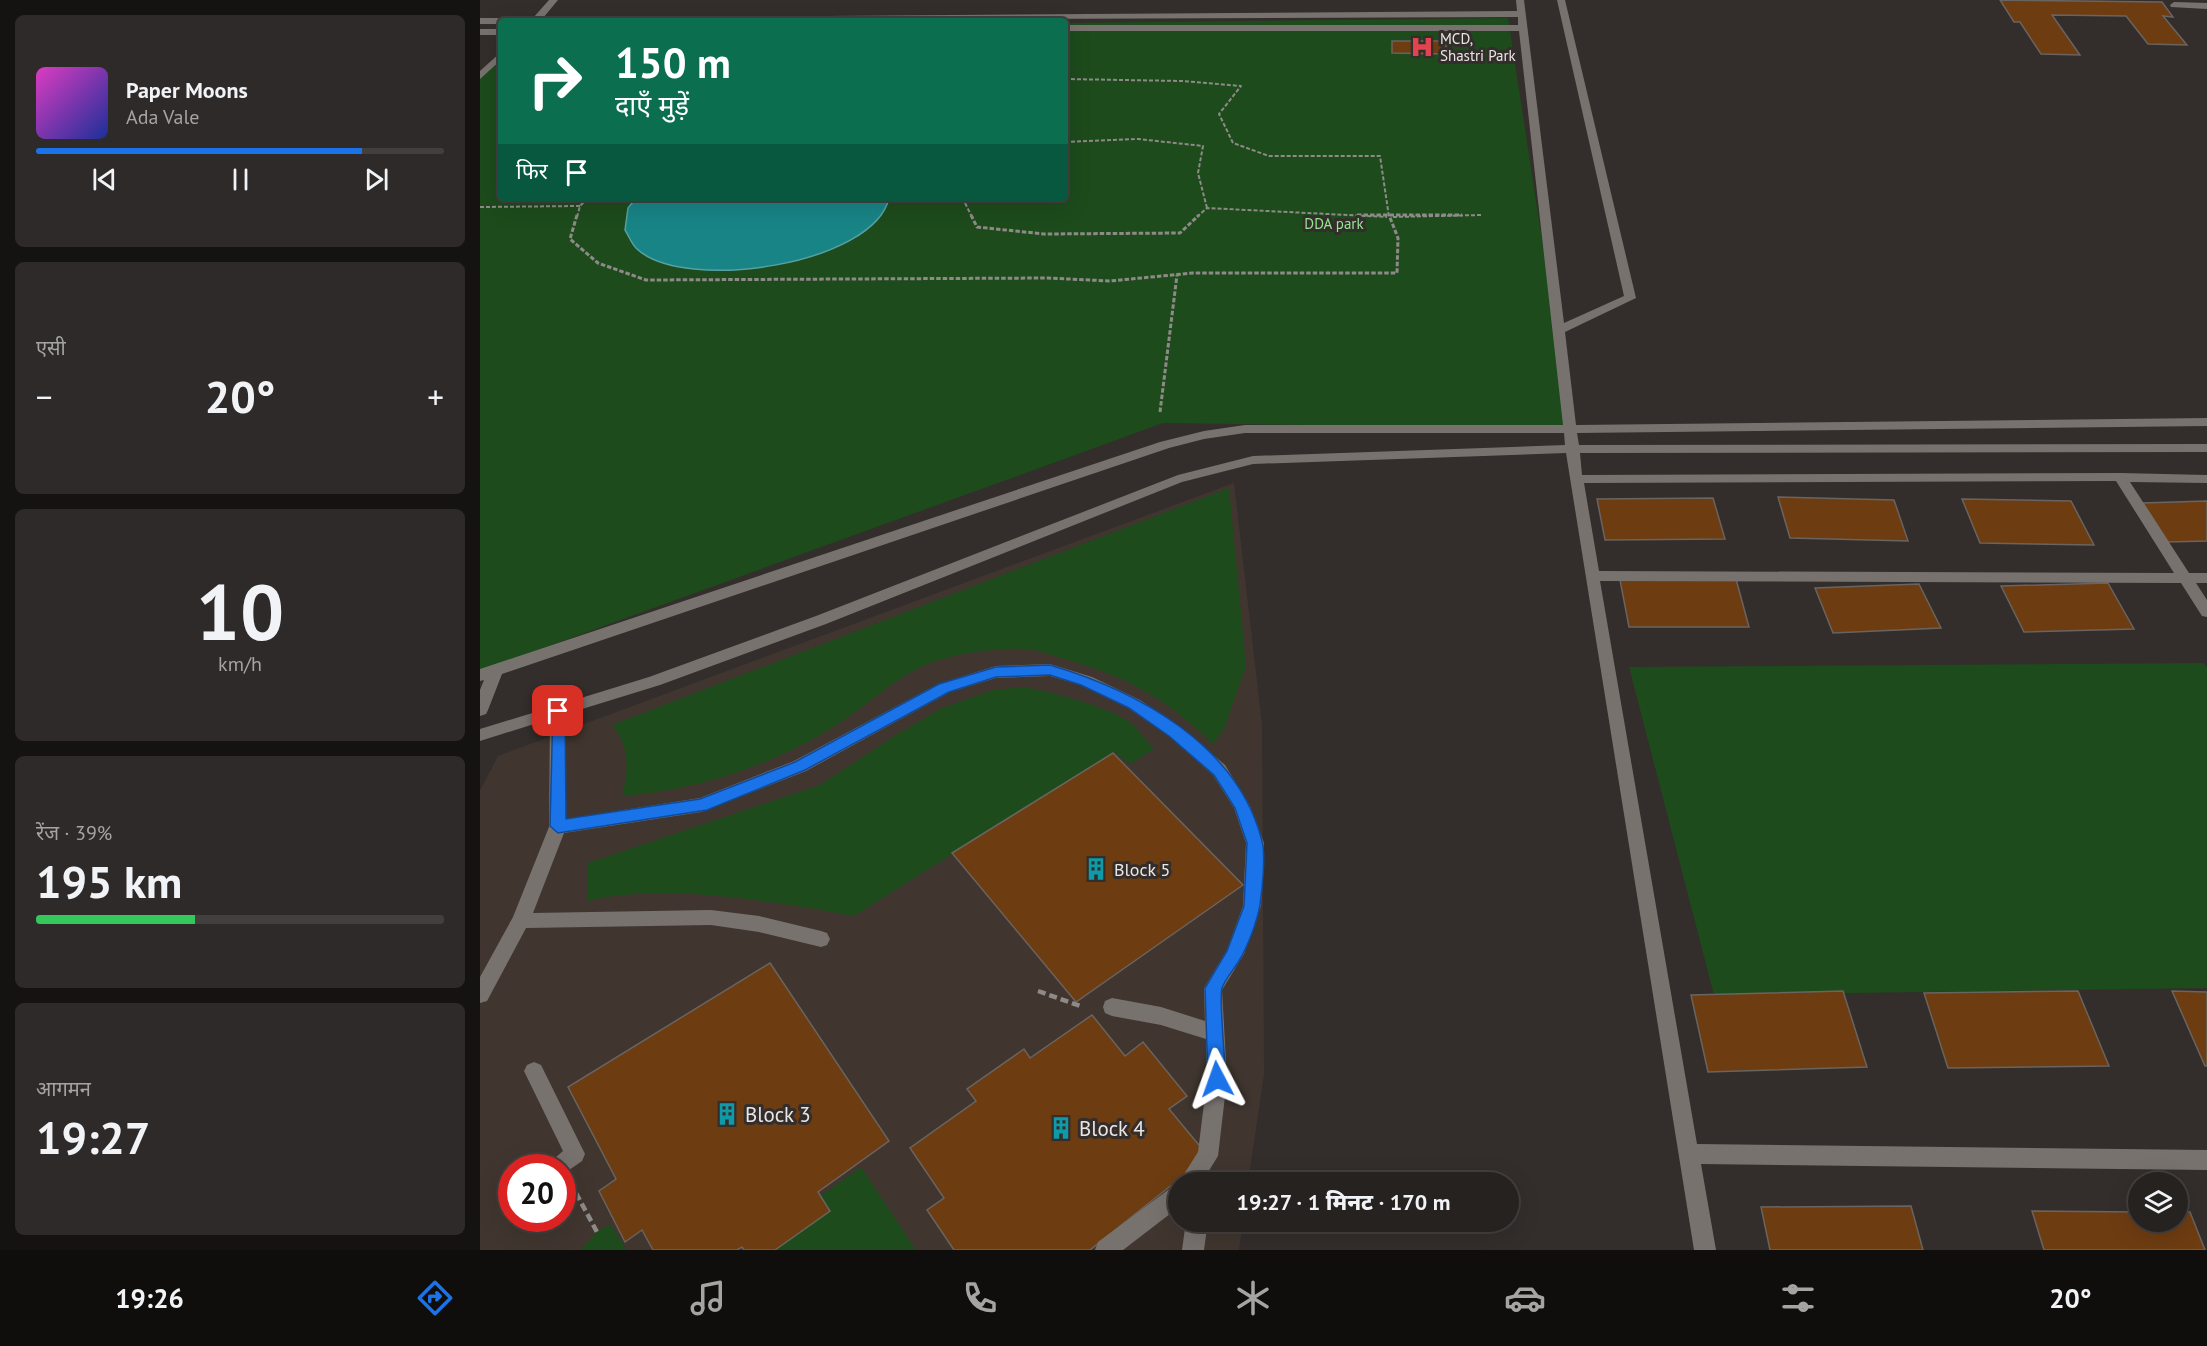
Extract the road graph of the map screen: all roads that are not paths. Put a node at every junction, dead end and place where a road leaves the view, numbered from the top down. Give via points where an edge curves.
1 (554, 0) edge
2 (1520, 0) edge
3 (1561, 0) edge
4 (2174, 5) dead end
5 (2207, 6) edge
6 (1521, 14) junction
7 (539, 18) edge
8 (958, 18) edge
9 (480, 21) edge
10 (498, 21) edge
11 (1068, 28) edge
12 (1523, 28) junction
13 (480, 32) edge
14 (498, 32) edge
15 (498, 58) edge
16 (480, 76) edge
17 (1557, 331) junction
18 (2207, 422) edge
19 (1571, 429) junction
20 (2207, 448) edge
21 (1573, 449) junction
22 (2120, 477) junction
23 (1576, 479) junction
24 (2207, 479) edge
25 (1592, 576) junction
26 (2185, 578) junction
27 (2207, 578) edge
28 (2207, 612) edge
29 (487, 673) edge
30 (480, 710) edge
31 (558, 711) junction
32 (480, 735) edge
33 (558, 826) junction
34 (521, 920) junction
35 (821, 939) dead end
36 (480, 995) edge
37 (1112, 1007) dead end
38 (1214, 1033) junction
39 (534, 1071) dead end
40 (574, 1154) edge
41 (1689, 1154) junction
42 (2207, 1160) edge
43 (1205, 1161) junction
44 (1197, 1172) edge
45 (1203, 1172) edge
46 (1168, 1202) edge
47 (1195, 1232) edge
48 (1106, 1250) edge
49 (1193, 1250) edge
50 (1705, 1250) edge

1 - 7 street
2 - 6 street
3 - 17 street via 1630,298
4 - 5 street
6 - 8 street
6 - 12 street
9 - 10 street
11 - 12 street
12 - 17 street
13 - 14 street
15 - 16 street
17 - 19 street
18 - 19 street
19 - 21 street
19 - 29 street via 1245,429 1204,435
20 - 21 street
21 - 23 street
21 - 31 street via 1253,460 1178,480 820,620 654,681
22 - 23 street
22 - 24 street
22 - 26 street
23 - 25 street
25 - 26 street
25 - 41 street
26 - 27 street
26 - 28 street
29 - 30 street
31 - 32 street
31 - 33 street
33 - 34 street
33 - 38 street via 701,805 800,766 944,688 996,672 1050,670 1086,681 1134,704 1175,732 1219,770 1242,806 1255,843 1252,906 1234,954 1213,988
34 - 35 street via 564,923 697,916 783,928
34 - 36 street
37 - 38 street via 1161,1016
38 - 43 street via 1217,1079
39 - 40 street
41 - 42 street
41 - 50 street
43 - 44 street
43 - 45 street
46 - 48 street
47 - 49 street

